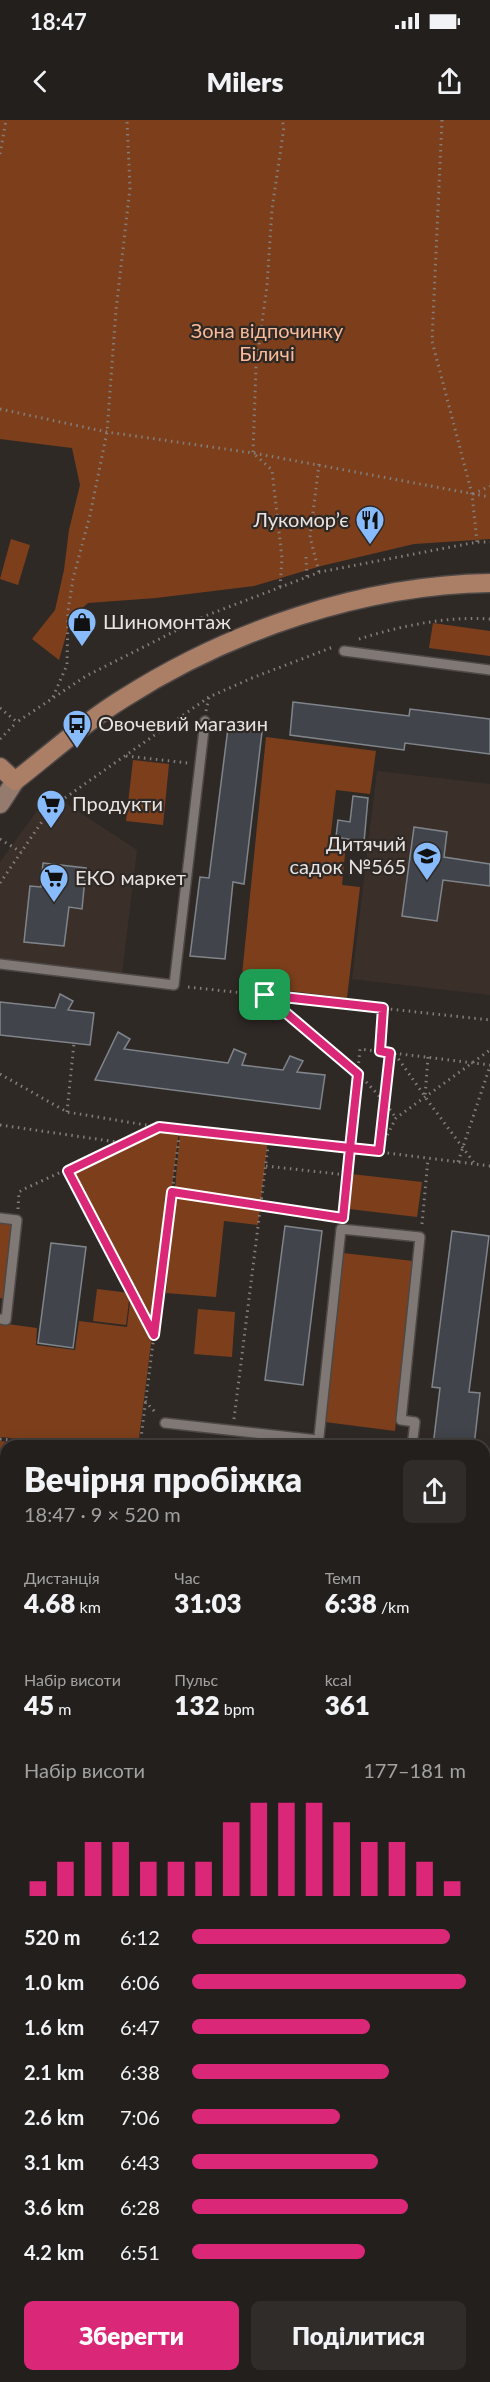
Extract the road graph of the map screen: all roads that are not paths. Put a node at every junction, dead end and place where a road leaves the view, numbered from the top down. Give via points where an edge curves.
1 (490, 582) edge
2 (344, 648) road end
3 (490, 670) edge
4 (205, 721) dead end
5 (0, 767) edge
6 (15, 781) junction
7 (0, 804) edge
8 (0, 964) edge
9 (0, 1218) edge
10 (0, 1319) edge
11 (165, 1423) dead end
12 (296, 1440) edge
13 (318, 1440) edge
14 (412, 1440) edge

1 - 6 main road via 390,591 330,606 183,663 123,698
2 - 3 lane
4 - 8 lane via 174,985
5 - 6 main road
6 - 7 street
9 - 10 lane via 17,1220 6,1320
11 - 12 lane
13 - 14 lane via 341,1229 420,1237 401,1420 414,1422

